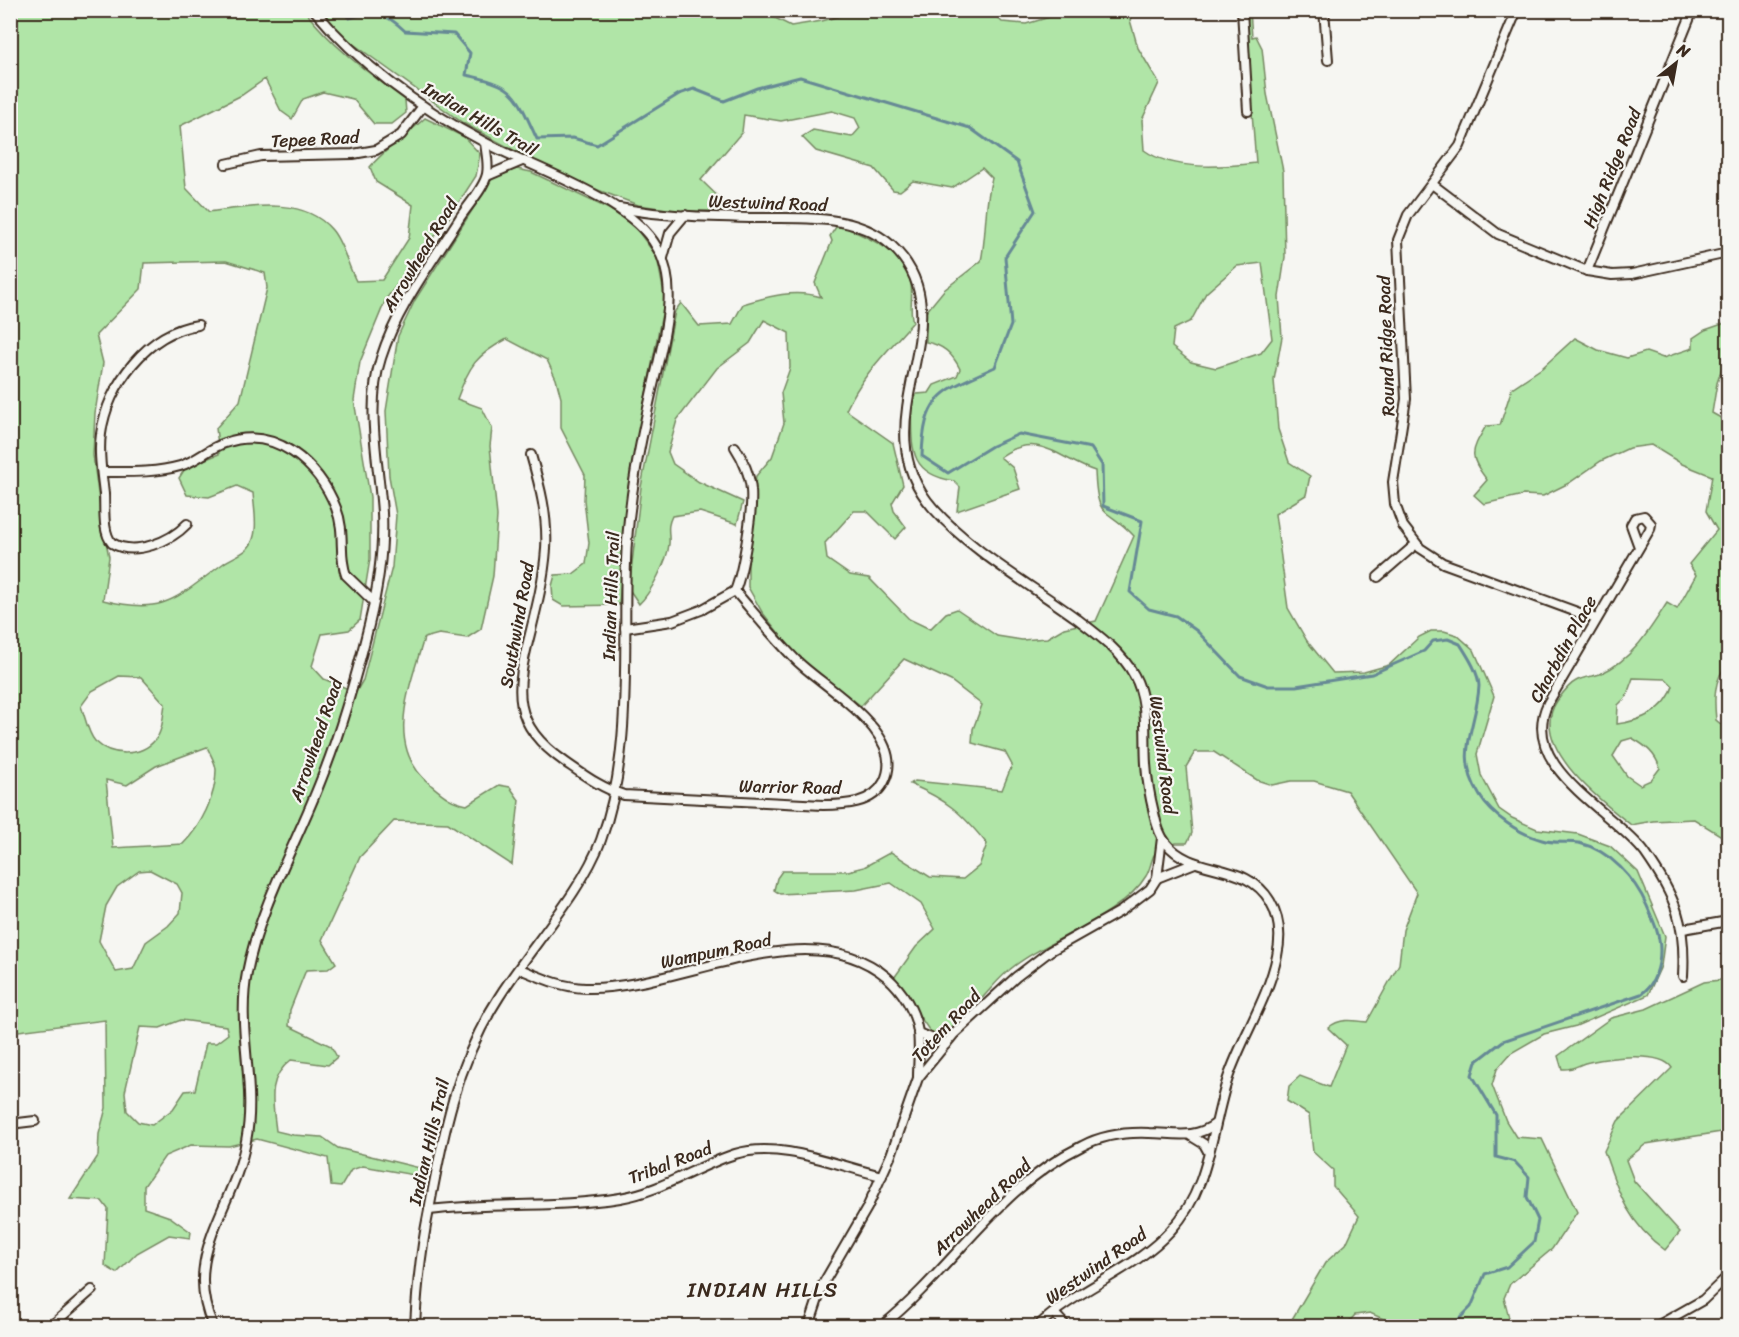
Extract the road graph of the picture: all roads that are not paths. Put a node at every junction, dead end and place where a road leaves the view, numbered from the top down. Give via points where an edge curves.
1 (314, 10) edge
2 (1242, 10) edge
3 (1324, 10) edge
4 (1517, 10) edge
5 (1693, 10) edge
6 (1328, 60) dead end
7 (423, 106) junction
8 (1248, 111) dead end
9 (485, 143) junction
10 (522, 162) junction
11 (226, 164) dead end
12 (487, 176) junction
13 (1432, 184) junction
14 (619, 208) junction
15 (686, 215) junction
16 (1728, 253) edge
17 (663, 259) junction
18 (1587, 271) junction
19 (198, 325) dead end
20 (735, 447) dead end
21 (531, 455) dead end
22 (102, 472) junction
23 (187, 524) dead end
24 (1416, 544) junction
25 (1639, 547) dead end
26 (1378, 577) dead end
27 (735, 591) junction
28 (374, 602) junction
29 (1596, 619) junction
30 (625, 628) junction
31 (615, 792) junction
32 (1162, 838) junction
33 (1195, 862) junction
34 (1157, 879) junction
35 (1728, 921) edge
36 (1683, 929) junction
37 (520, 969) junction
38 (1683, 976) dead end
39 (918, 1033) junction
40 (946, 1044) junction
41 (918, 1078) junction
42 (35, 1121) dead end
43 (10, 1124) edge
44 (1215, 1124) junction
45 (1191, 1136) junction
46 (1209, 1154) junction
47 (882, 1176) junction
48 (429, 1210) junction
49 (1728, 1276) edge
50 (92, 1290) dead end
51 (1054, 1313) junction
52 (51, 1326) edge
53 (213, 1326) edge
54 (415, 1326) edge
55 (809, 1326) edge
56 (882, 1326) edge
57 (1038, 1326) edge
58 (1066, 1326) edge
59 (1658, 1326) edge

1 - 7 street, Indian Hills Trail via 361,60
2 - 8 street
3 - 6 street
4 - 13 street, Round Ridge Road via 1468,131
5 - 18 street, High Ridge Road
7 - 9 street, Indian Hills Trail
7 - 11 street, Tepee Road via 401,135 375,150 261,156
9 - 10 street, Indian Hills Trail
9 - 12 street
10 - 12 street
10 - 14 street, Indian Hills Trail
12 - 28 street, Arrowhead Road via 403,308 378,369 375,442 382,549
13 - 18 street via 1498,234
13 - 24 street, Round Ridge Road via 1403,223 1397,250 1406,399 1393,493 1403,526
14 - 15 street, Westwind Road
14 - 17 street, Indian Hills Trail via 648,234
15 - 17 street, Westwind Road via 670,233
15 - 32 street, Westwind Road via 847,223 881,237 908,264 918,287 921,324 904,424 905,451 912,476 927,501 947,522 1095,633 1133,674 1144,705 1149,790
16 - 18 street via 1632,274
17 - 30 street, Indian Hills Trail via 669,290 667,322 632,491
19 - 22 street via 162,336 118,387 101,433
20 - 27 street via 748,477 752,499
21 - 31 street, Southwind Road via 546,518 546,548 519,682 520,704 543,745 599,786
22 - 23 street via 107,535 114,545 124,548 159,542 177,534
22 - 28 street via 181,466 236,440 260,439 282,446 313,468 328,488 342,525 346,575
24 - 26 street
24 - 29 street, Round Ridge Road via 1443,563
25 - 29 street, Charbdin Place
27 - 30 street via 672,621
27 - 31 street, Warrior Road via 798,663 873,727 886,755 885,781 867,798 844,805
28 - 53 street, Arrowhead Road via 322,778 268,908 247,972 243,1031 249,1120 242,1159 217,1217 204,1261 203,1290
29 - 36 street, Charbdin Place via 1545,710 1543,735 1573,787 1629,834 1645,853 1671,896
30 - 31 street, Indian Hills Trail
31 - 37 street, Indian Hills Trail via 591,862
32 - 33 street, Westwind Road via 1178,854
32 - 34 street
33 - 34 street, Totem Road
33 - 44 street, Westwind Road via 1239,873 1255,883 1270,901 1279,925 1274,967 1238,1053
34 - 40 street, Totem Road via 1135,902 1050,951 1016,977
35 - 36 street
36 - 38 street, Charbdin Place
37 - 39 street, Wampum Road via 555,983 587,988 657,980 765,954 834,953 867,964 890,979 910,1006
37 - 48 street, Indian Hills Trail via 500,994 465,1060 446,1121
39 - 40 street
39 - 41 street, Wampum Road
40 - 41 street, Totem Road
41 - 47 street, Totem Road
42 - 43 street
44 - 45 street
44 - 46 street, Westwind Road
45 - 46 street via 1204,1144
45 - 56 street, Arrowhead Road via 1118,1134 1095,1140 1059,1158 1016,1191
46 - 51 street, Westwind Road via 1194,1197 1169,1233 1149,1251
47 - 48 street, Tribal Road via 792,1154 751,1151 734,1154 662,1186 622,1197 579,1203
47 - 55 street, Totem Road via 823,1284
48 - 54 street, Indian Hills Trail via 419,1266
49 - 59 street via 1703,1300
50 - 52 street
51 - 57 street, Westwind Road
51 - 58 street

